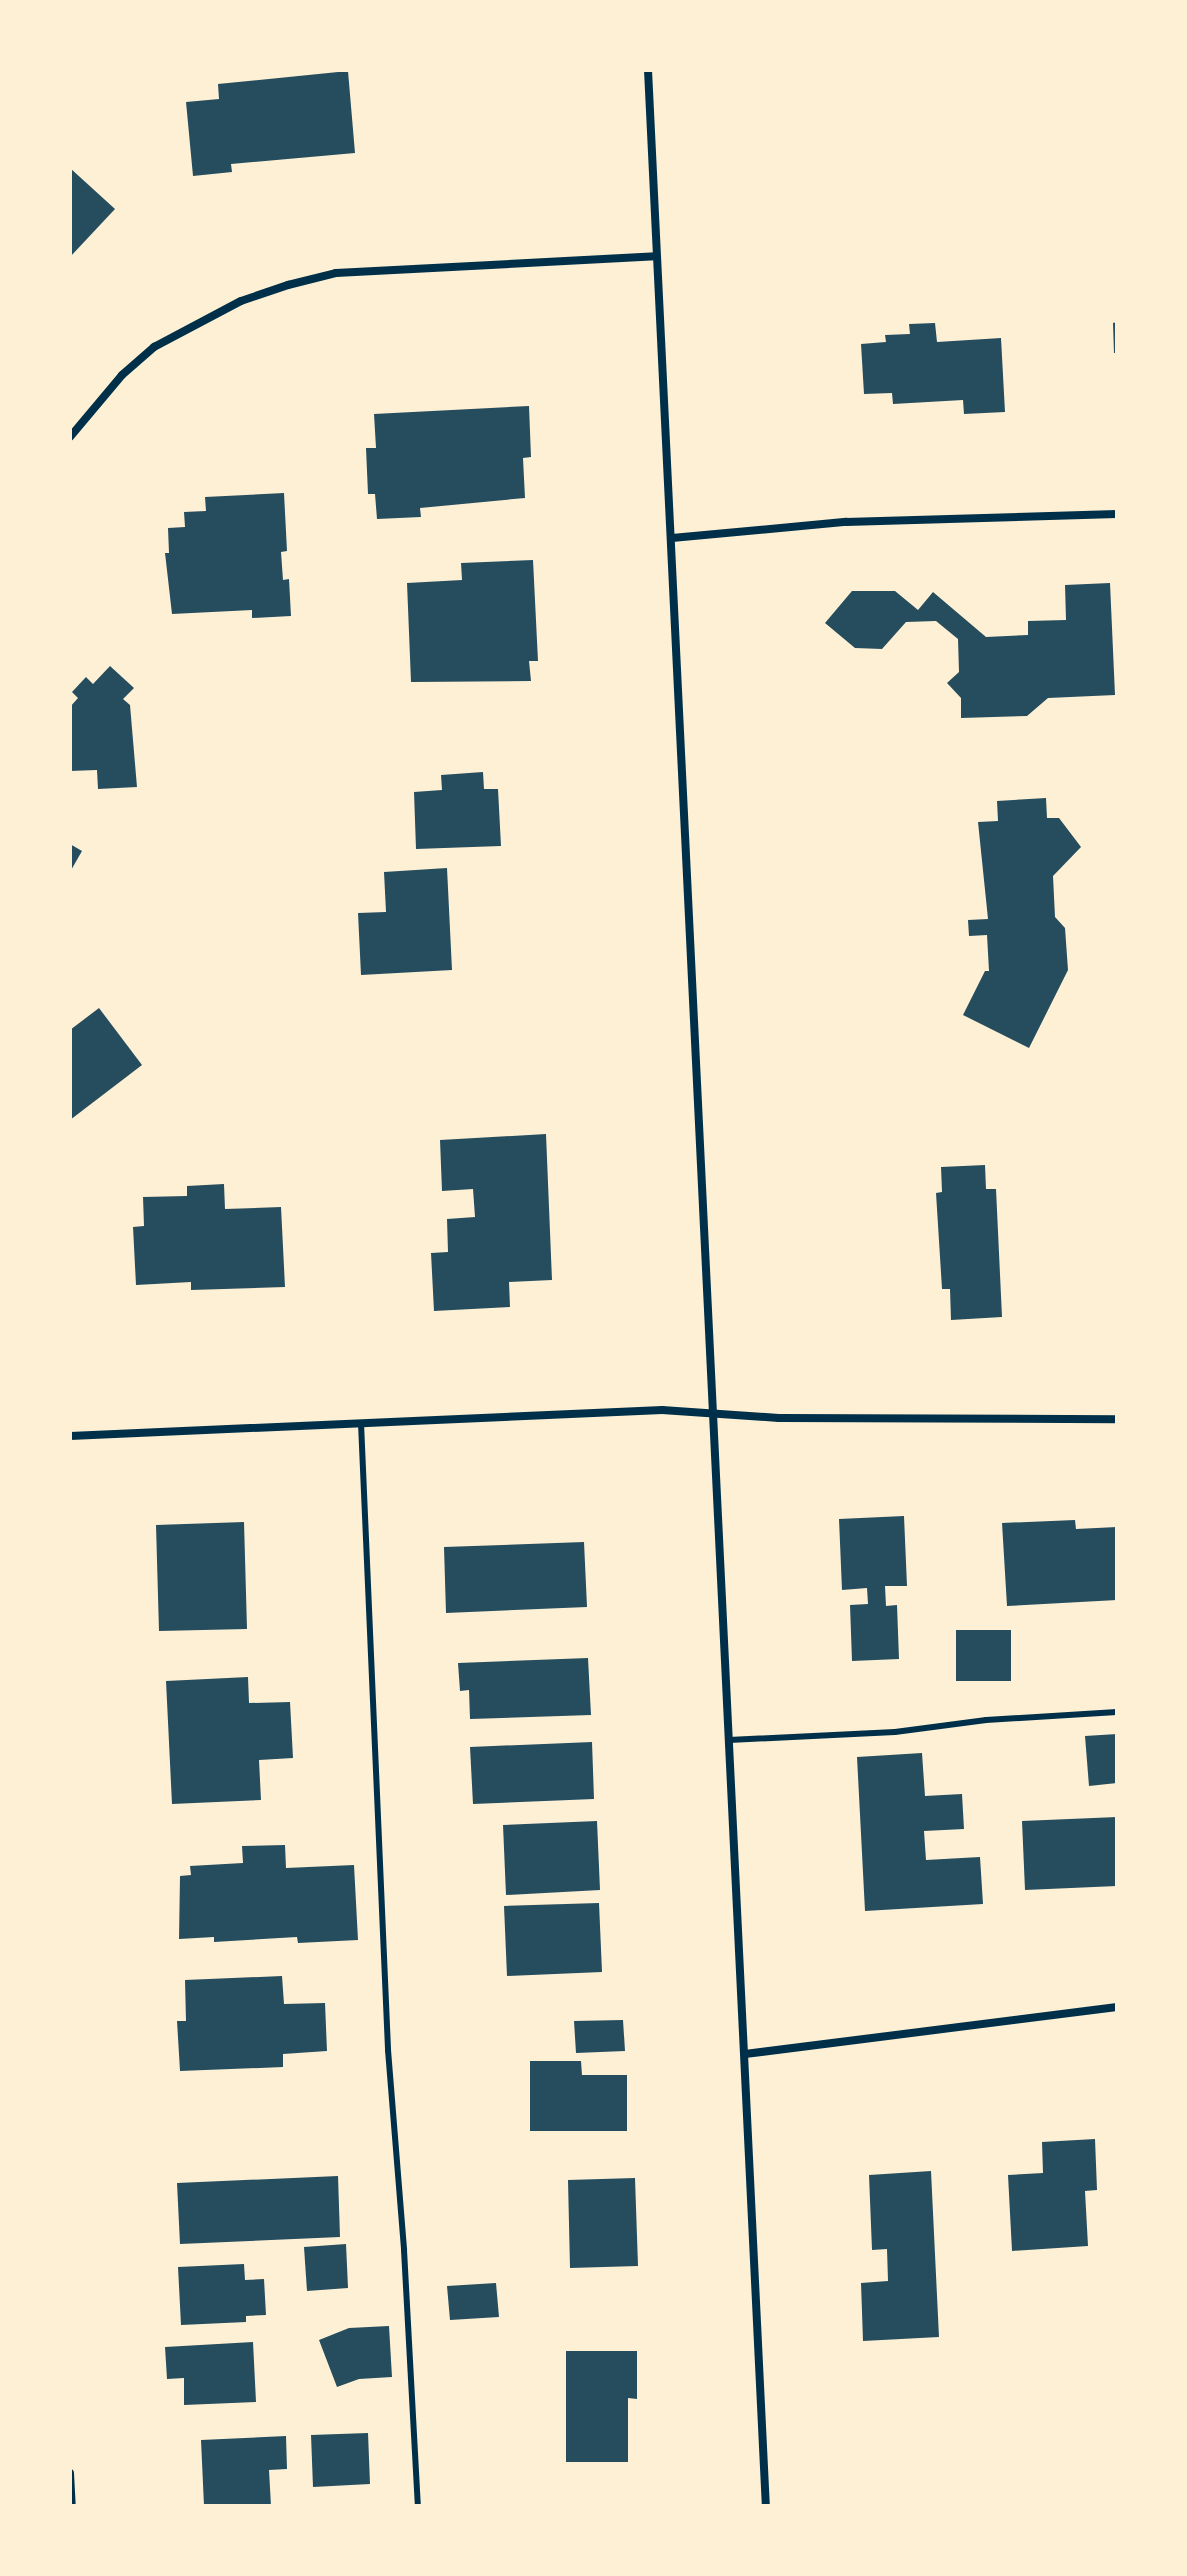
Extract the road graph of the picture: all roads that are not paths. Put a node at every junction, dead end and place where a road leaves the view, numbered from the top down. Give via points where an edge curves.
1 (648, 70) edge
2 (656, 256) junction
3 (70, 437) edge
4 (1117, 514) edge
5 (672, 538) junction
6 (713, 1414) junction
7 (1117, 1419) edge
8 (361, 1423) junction
9 (70, 1436) edge
10 (1117, 1712) edge
11 (729, 1740) junction
12 (1117, 2007) edge
13 (745, 2054) junction
14 (70, 2473) edge
15 (72, 2506) edge
16 (418, 2506) edge
17 (766, 2506) edge

1 - 2 street
2 - 3 street via 336,273 288,285 227,307 154,347 122,375
2 - 5 street
4 - 5 street via 846,522
5 - 6 street
6 - 7 street
6 - 8 street via 662,1410
6 - 11 street
8 - 9 street
8 - 16 lane via 388,2050
10 - 11 lane
11 - 13 street
12 - 13 street
13 - 17 street
14 - 15 street

